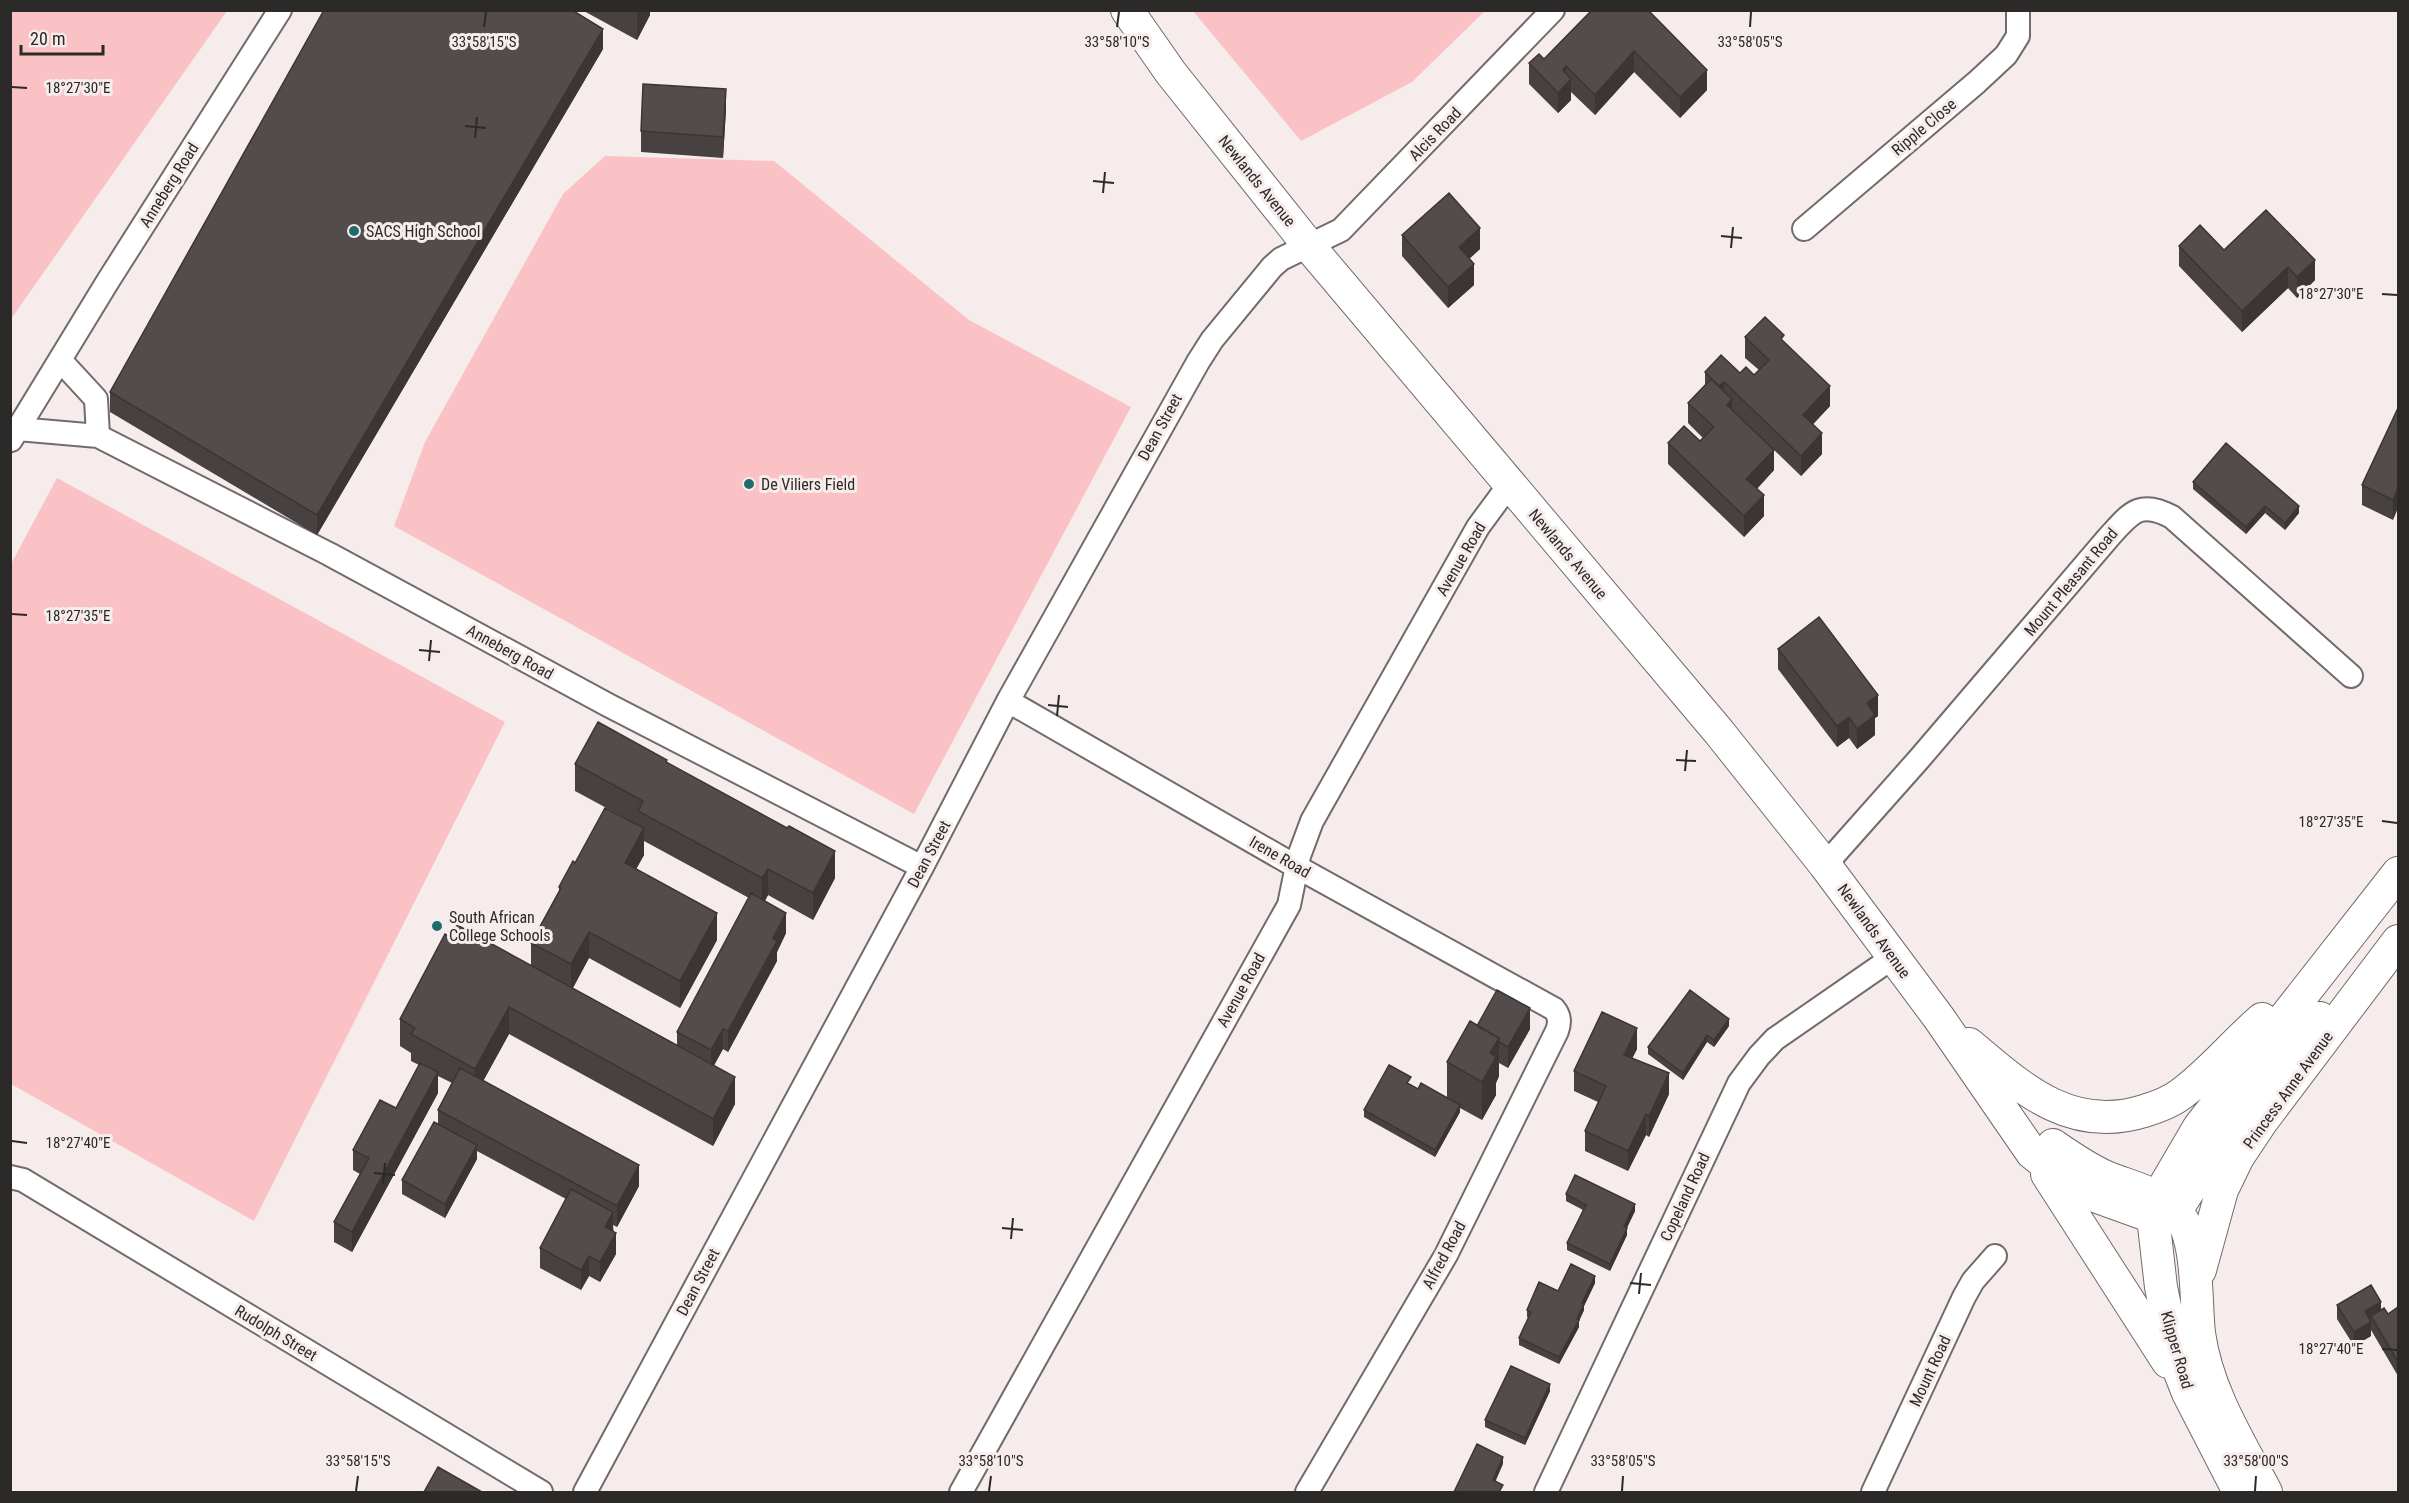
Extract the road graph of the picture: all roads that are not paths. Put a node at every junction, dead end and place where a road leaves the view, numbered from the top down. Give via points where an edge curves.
1 (280, 10) edge
2 (1127, 10) edge
3 (1553, 10) edge
4 (2018, 10) edge
5 (1804, 229) dead end
6 (1309, 246) junction
7 (60, 360) junction
8 (14, 435) edge
9 (98, 436) junction
10 (1509, 485) junction
11 (2351, 676) dead end
12 (1008, 701) junction
13 (1825, 865) junction
14 (922, 867) junction
15 (1297, 867) junction
16 (2398, 873) edge
17 (2391, 951) edge
18 (1892, 958) junction
19 (2317, 977) junction
20 (1554, 1009) joint
21 (1939, 1018) junction
22 (1999, 1105) junction
23 (2032, 1153) junction
24 (10, 1177) edge
25 (2162, 1208) junction
26 (1995, 1256) dead end
27 (2196, 1288) junction
28 (2188, 1393) junction
29 (541, 1492) edge
30 (585, 1492) edge
31 (961, 1492) edge
32 (1307, 1492) edge
33 (1546, 1492) edge
34 (1873, 1492) edge
35 (2239, 1492) edge
36 (2266, 1492) edge

1 - 7 street, Anneberg Road
2 - 6 main road, Newlands Avenue via 1171,73
3 - 6 street, Alcis Road via 1358,215 1341,230
4 - 5 street, Ripple Close via 2018,36 2006,55
6 - 10 main road, Newlands Avenue
6 - 12 street, Dean Street via 1272,267 1212,340
7 - 8 street, Anneberg Road
7 - 9 street via 96,399
8 - 9 street, Anneberg Road
9 - 14 street, Anneberg Road
10 - 13 main road, Newlands Avenue via 1719,732
10 - 15 street, Avenue Road via 1478,527 1359,736 1312,821
11 - 13 street, Mount Pleasant Road via 2172,517 2161,510 2139,509 2108,538
12 - 14 street, Dean Street
12 - 15 street, Irene Road
13 - 18 main road, Newlands Avenue
14 - 30 street, Dean Street
15 - 20 street, Irene Road
15 - 31 street, Avenue Road via 1289,905
16 - 19 main road
17 - 25 main road via 2297,1040
17 - 27 main road, Princess Anne Avenue via 2238,1157 2222,1190
18 - 21 main road, Newlands Avenue
18 - 33 street, Copeland Road via 1775,1039 1739,1083
19 - 21 main road via 2279,1003 2179,1096 2132,1115 2106,1118 2039,1099
19 - 25 main road via 2199,1127
20 - 32 street, Alfred Road via 1557,1031 1446,1256
21 - 22 main road, Newlands Avenue
22 - 23 main road, Newlands Avenue
22 - 25 main road, Newlands Avenue via 2074,1160
23 - 25 main road, Newlands Avenue via 2092,1195
23 - 28 main road
24 - 29 street, Rudolph Street via 23,1179
25 - 27 main road via 2189,1236
25 - 28 main road, Klipper Road via 2161,1287 2170,1340
26 - 34 street, Mount Road via 1964,1297
27 - 36 main road, Klipper Road via 2199,1334 2212,1388
28 - 35 main road, Klipper Road

